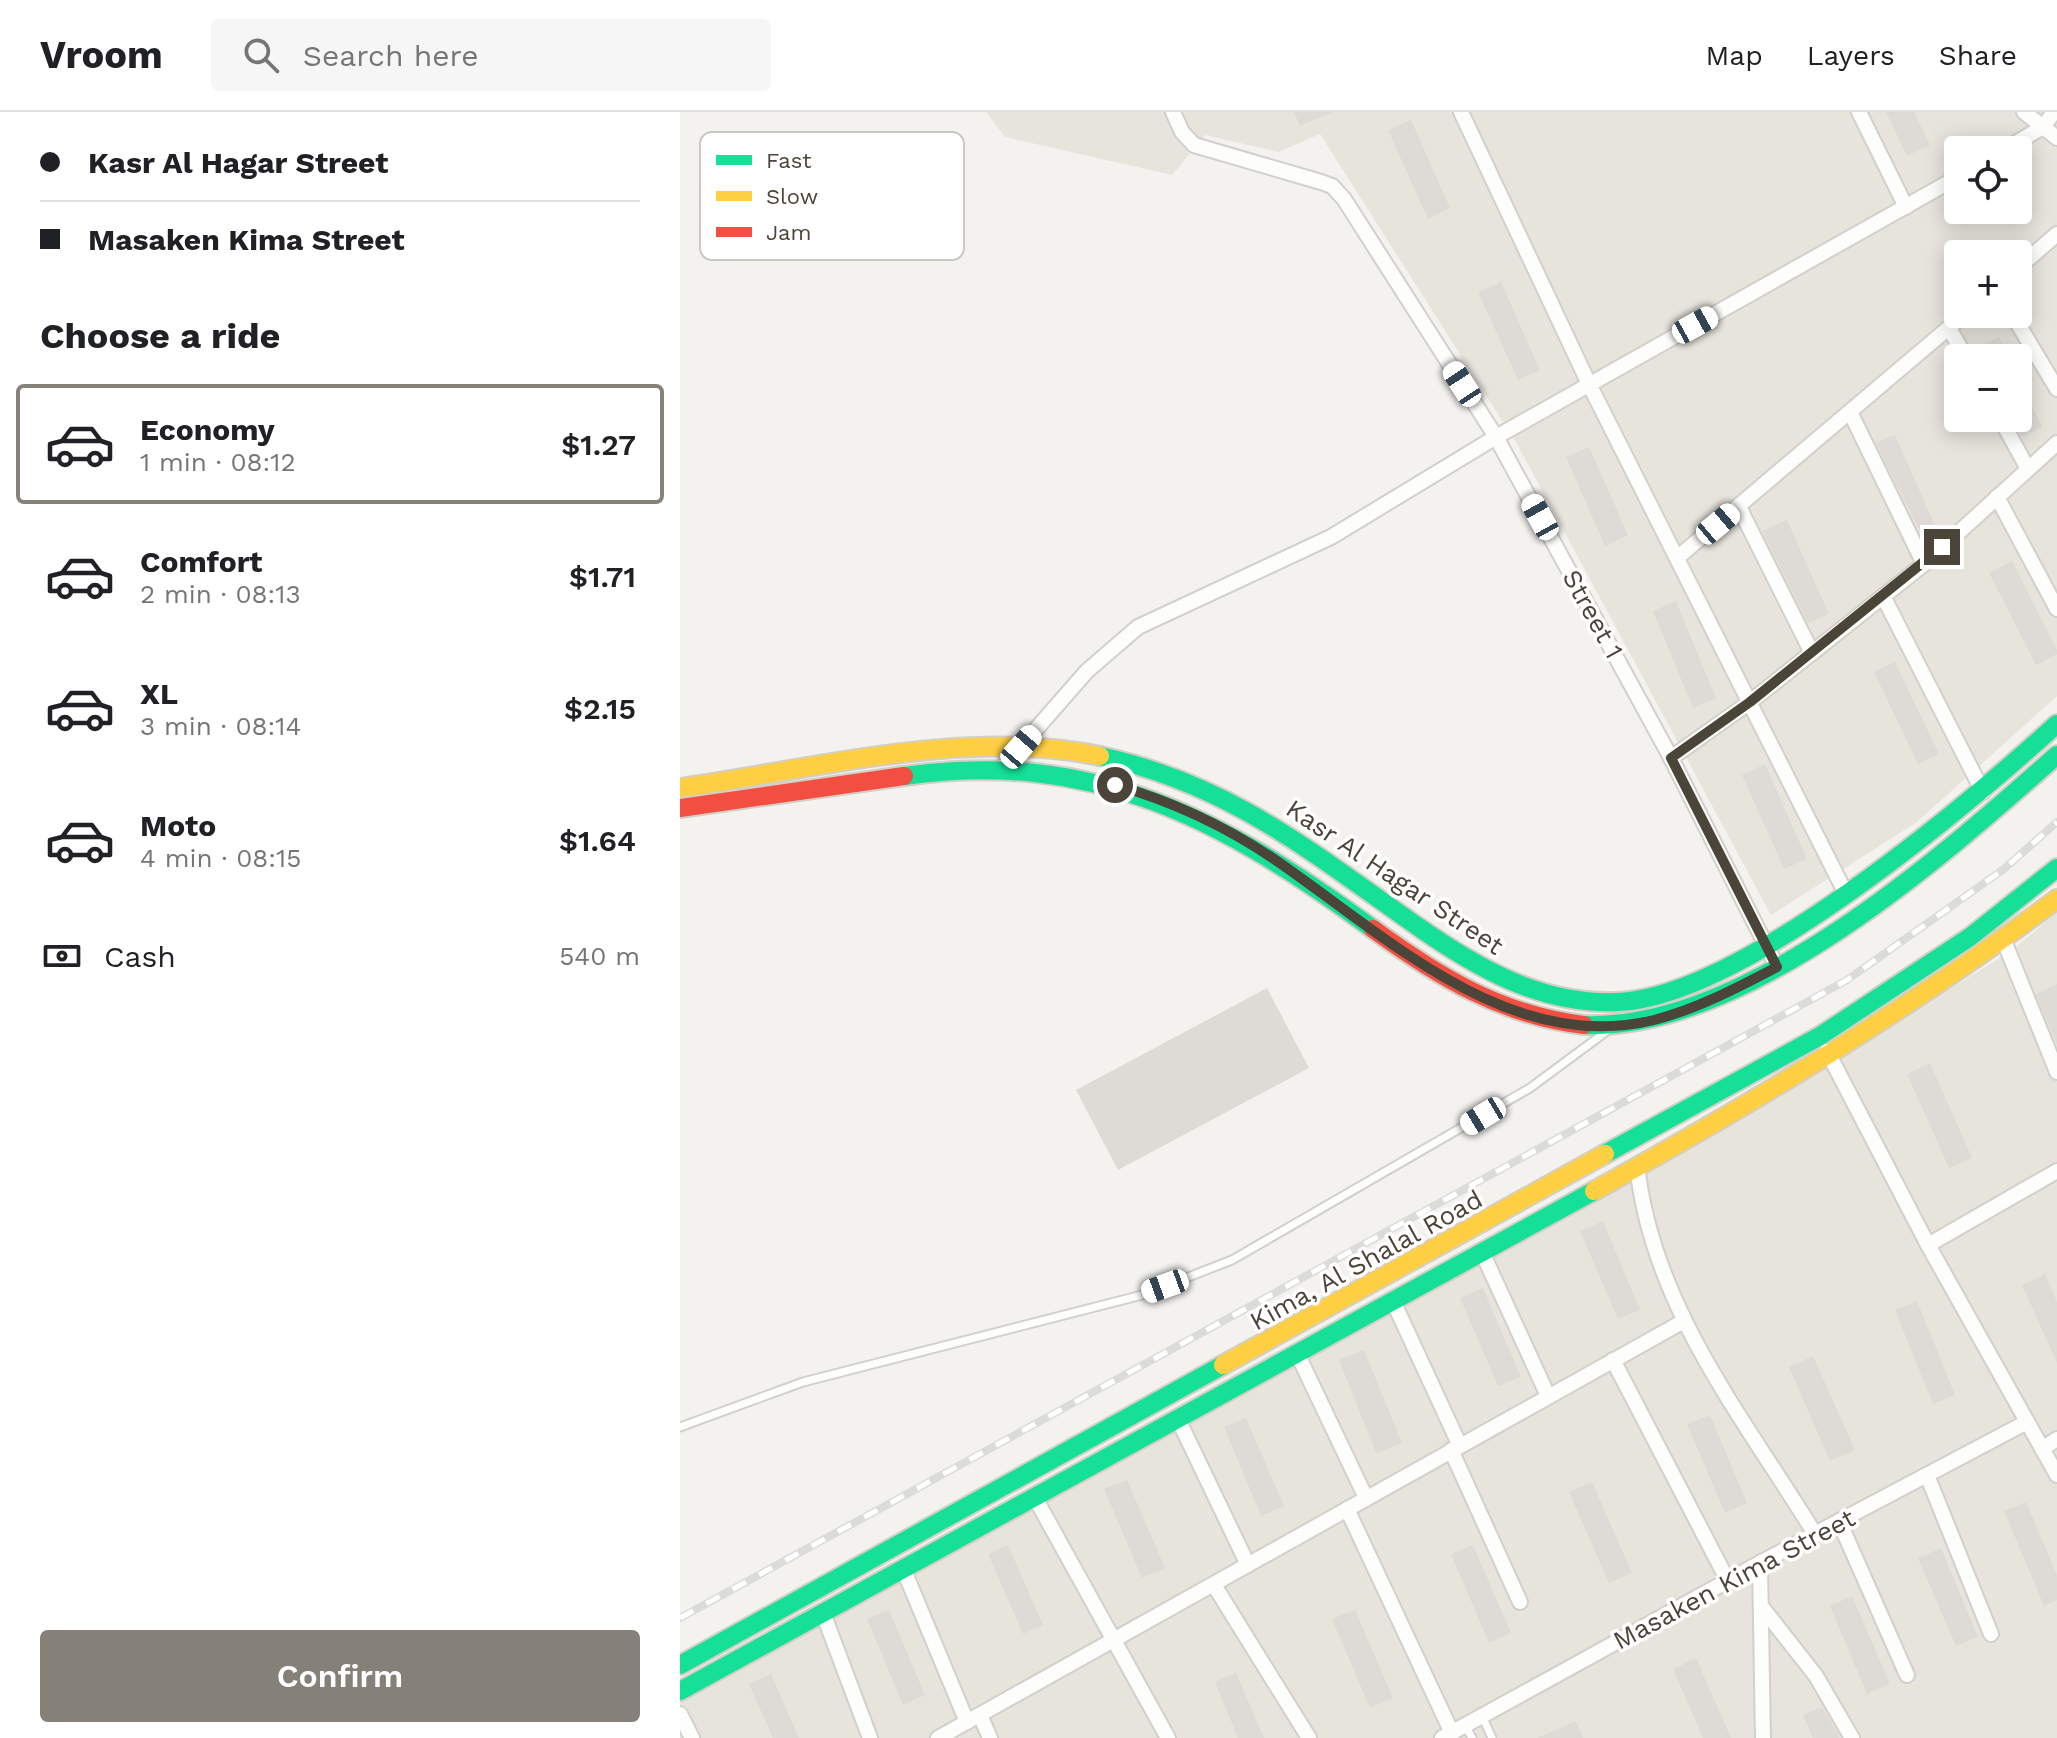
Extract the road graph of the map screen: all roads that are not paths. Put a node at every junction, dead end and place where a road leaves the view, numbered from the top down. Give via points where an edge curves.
1 (1173, 112) edge
2 (1461, 112) edge
3 (1859, 112) edge
4 (2024, 112) edge
5 (2054, 112) edge
6 (2043, 127) junction
7 (2028, 136) edge
8 (2057, 138) edge
9 (1944, 185) edge
10 (1906, 207) junction
11 (2057, 234) edge
12 (2032, 256) edge
13 (1949, 328) joint
14 (2020, 328) edge
15 (1958, 344) edge
16 (1589, 384) junction
17 (2057, 389) edge
18 (1851, 414) junction
19 (2008, 432) edge
20 (1496, 437) junction
21 (2057, 443) edge
22 (2028, 469) junction
23 (1997, 497) junction
24 (1739, 507) junction
25 (1677, 558) junction
26 (1924, 564) junction
27 (1883, 596) junction
28 (2057, 609) edge
29 (1812, 653) junction
30 (1750, 702) junction
31 (2057, 724) edge
32 (1021, 747) junction
33 (2057, 755) edge
34 (1671, 758) junction
35 (1002, 768) junction
36 (680, 788) edge
37 (747, 789) junction
38 (1983, 792) junction
39 (680, 808) edge
40 (2057, 868) edge
41 (1846, 894) junction
42 (2057, 899) edge
43 (2004, 941) junction
44 (1766, 944) junction
45 (1777, 967) junction
46 (1631, 1001) junction
47 (1617, 1024) junction
48 (1820, 1036) junction
49 (1830, 1056) junction
50 (2057, 1072) edge
51 (1637, 1165) junction
52 (2057, 1171) edge
53 (1928, 1245) junction
54 (1482, 1252) junction
55 (1393, 1301) junction
56 (1684, 1321) junction
57 (1297, 1353) junction
58 (1613, 1360) junction
59 (1548, 1396) junction
60 (1178, 1419) junction
61 (2027, 1422) junction
62 (680, 1427) edge
63 (2057, 1439) edge
64 (1456, 1448) junction
65 (2042, 1449) junction
66 (1041, 1467) junction
67 (1927, 1475) junction
68 (2057, 1475) edge
69 (1053, 1486) junction
70 (1034, 1496) junction
71 (1366, 1498) junction
72 (1347, 1509) junction
73 (1839, 1521) junction
74 (1815, 1534) junction
75 (1760, 1563) junction
76 (1248, 1565) junction
77 (903, 1568) junction
78 (1728, 1581) junction
79 (1214, 1585) junction
80 (1520, 1602) dead end
81 (1761, 1606) junction
82 (823, 1613) junction
83 (1991, 1634) dead end
84 (1113, 1640) junction
85 (680, 1665) edge
86 (1907, 1675) dead end
87 (680, 1691) edge
88 (680, 1714) edge
89 (1482, 1716) junction
90 (973, 1718) junction
91 (1468, 1732) edge
92 (1447, 1735) edge
93 (692, 1738) edge
94 (870, 1738) edge
95 (938, 1738) edge
96 (990, 1738) edge
97 (1168, 1738) edge
98 (1309, 1738) edge
99 (1492, 1738) edge
100 (1763, 1738) edge
101 (1852, 1738) edge

1 - 20 street, Street 1 via 1187,139 1202,149 1321,182 1338,192
2 - 16 street
3 - 10 street
4 - 6 street
5 - 6 street
6 - 7 street
6 - 8 street
9 - 10 street
10 - 16 street
11 - 12 street
13 - 15 street
13 - 18 street
14 - 17 street
16 - 20 street
16 - 25 street
18 - 24 street
18 - 26 street
19 - 22 street
20 - 32 street via 1331,537 1138,627 1087,671
20 - 34 street, Street 1
21 - 22 street
22 - 23 street
23 - 26 street
23 - 28 street
24 - 25 street
24 - 29 street
25 - 30 street
26 - 27 street
27 - 29 street
27 - 38 street
29 - 30 street
30 - 34 street
30 - 41 street
31 - 38 main road, Kasr Al Hagar Street
32 - 35 street
32 - 37 main road, Kasr Al Hagar Street via 906,753
32 - 46 main road, Kasr Al Hagar Street via 1143,765 1190,781 1235,802 1486,971 1535,991
33 - 45 main road, Kasr Al Hagar Street via 1982,820
34 - 44 street, Street 1
35 - 37 main road, Kasr Al Hagar Street
35 - 47 main road, Kasr Al Hagar Street via 1091,779 1185,809 1272,858 1473,994 1543,1019
36 - 37 main road, Kasr Al Hagar Street
37 - 39 main road, Kasr Al Hagar Street
38 - 41 main road, Kasr Al Hagar Street
40 - 48 main road, Kima, Al Shalal Road via 1970,937
41 - 44 main road, Kasr Al Hagar Street
42 - 43 main road, Kima, Al Shalal Road
43 - 49 main road, Kima, Al Shalal Road
43 - 50 street
44 - 45 street, Street 1
44 - 46 main road, Kasr Al Hagar Street via 1668,991
45 - 47 main road, Kasr Al Hagar Street via 1673,1014
46 - 47 main road
47 - 62 lane via 1530,1088 1232,1260 1142,1295 803,1382
48 - 49 street
48 - 66 main road, Kima, Al Shalal Road
49 - 51 main road, Kima, Al Shalal Road
49 - 53 street
51 - 54 main road, Kima, Al Shalal Road
51 - 56 street via 1653,1244
52 - 53 street
53 - 61 street
54 - 55 main road, Kima, Al Shalal Road
54 - 59 street
55 - 57 main road, Kima, Al Shalal Road
55 - 64 street
56 - 58 street
56 - 74 street via 1736,1416
57 - 60 main road, Kima, Al Shalal Road
57 - 71 street
58 - 59 street
58 - 78 street
59 - 64 street
60 - 69 main road, Kima, Al Shalal Road
60 - 76 street
61 - 65 street
61 - 67 street, Masaken Kima Street
63 - 65 street
64 - 71 street
64 - 80 street
65 - 68 street
66 - 69 main road
66 - 85 main road, Kima, Al Shalal Road
67 - 73 street, Masaken Kima Street
67 - 83 street
69 - 70 main road, Kima, Al Shalal Road
70 - 77 main road, Kima, Al Shalal Road
70 - 84 street
71 - 72 street
72 - 76 street
72 - 92 street
73 - 74 street, Masaken Kima Street
73 - 86 street
74 - 75 street, Masaken Kima Street
75 - 78 street, Masaken Kima Street
75 - 81 street
76 - 79 street
77 - 82 main road, Kima, Al Shalal Road
77 - 90 street
78 - 89 street, Masaken Kima Street
79 - 84 street
79 - 98 street
81 - 100 street
81 - 101 street via 1809,1666
82 - 87 main road, Kima, Al Shalal Road
82 - 94 street
84 - 90 street
84 - 97 street
88 - 93 street
89 - 91 street, Masaken Kima Street
89 - 99 lane
90 - 95 street
90 - 96 street
91 - 92 street, Masaken Kima Street

